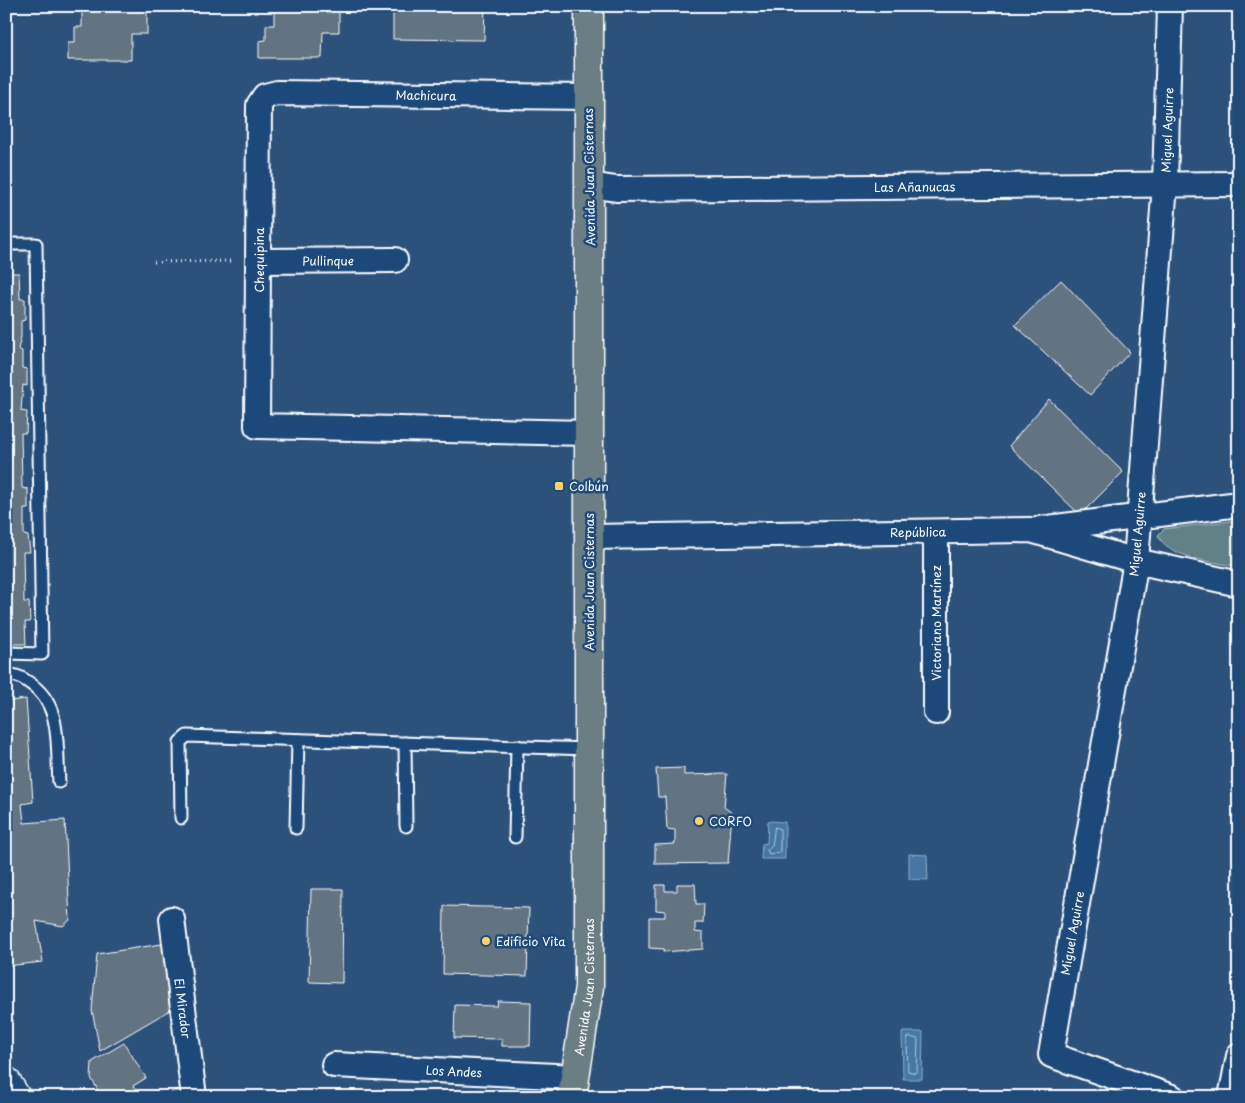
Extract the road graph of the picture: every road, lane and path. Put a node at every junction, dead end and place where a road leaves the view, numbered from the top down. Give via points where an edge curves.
1 (588, 6) edge
2 (1170, 6) edge
3 (265, 96) joint
4 (588, 97) junction
5 (1165, 184) junction
6 (1239, 184) edge
7 (590, 185) junction
8 (6, 244) edge
9 (396, 260) dead end
10 (259, 261) junction
11 (154, 262) dead end
12 (589, 433) junction
13 (1239, 504) edge
14 (1139, 516) junction
15 (1031, 530) junction
16 (936, 533) junction
17 (589, 537) junction
18 (1136, 561) junction
19 (1239, 584) edge
20 (6, 653) edge
21 (6, 675) edge
22 (936, 712) dead end
23 (298, 740) junction
24 (405, 743) junction
25 (517, 746) junction
26 (589, 749) junction
27 (59, 782) dead end
28 (181, 818) dead end
29 (406, 826) dead end
30 (296, 828) dead end
31 (515, 837) dead end
32 (172, 919) dead end
33 (1239, 1056) edge
34 (334, 1065) dead end
35 (6, 1081) edge
36 (573, 1087) edge
37 (16, 1097) edge
38 (194, 1097) edge
39 (1172, 1097) edge
40 (1231, 1097) edge

1 - 4 main road, Avenida Juan Cisternas
2 - 5 street, Miguel Aguirre
3 - 4 street, Machicura via 277,93
3 - 10 street, Chequipina via 259,105
4 - 7 main road, Avenida Juan Cisternas
5 - 6 street, Las Añanucas
5 - 7 street, Las Añanucas via 616,189
5 - 14 street, Miguel Aguirre
7 - 12 main road, Avenida Juan Cisternas
8 - 20 lane via 36,244 42,654
9 - 10 street, Pullinque
10 - 11 path
10 - 12 street, Chequipina via 257,426
12 - 17 main road, Avenida Juan Cisternas
13 - 14 street
14 - 15 street
14 - 18 street, Miguel Aguirre
15 - 16 street, República
15 - 18 street, República
16 - 17 street, República
16 - 22 street, Victoriano Martínez
17 - 26 main road, Avenida Juan Cisternas
18 - 19 street, República
18 - 39 street, Miguel Aguirre via 1051,1055
21 - 27 lane via 21,677 50,702 55,717
23 - 24 lane
23 - 28 lane via 187,736 180,742
23 - 30 lane
24 - 25 lane
24 - 29 lane
25 - 26 lane
25 - 31 lane
26 - 36 main road, Avenida Juan Cisternas via 589,986
32 - 38 street, El Mirador
33 - 40 street
34 - 36 street, Los Andes
35 - 37 main road

